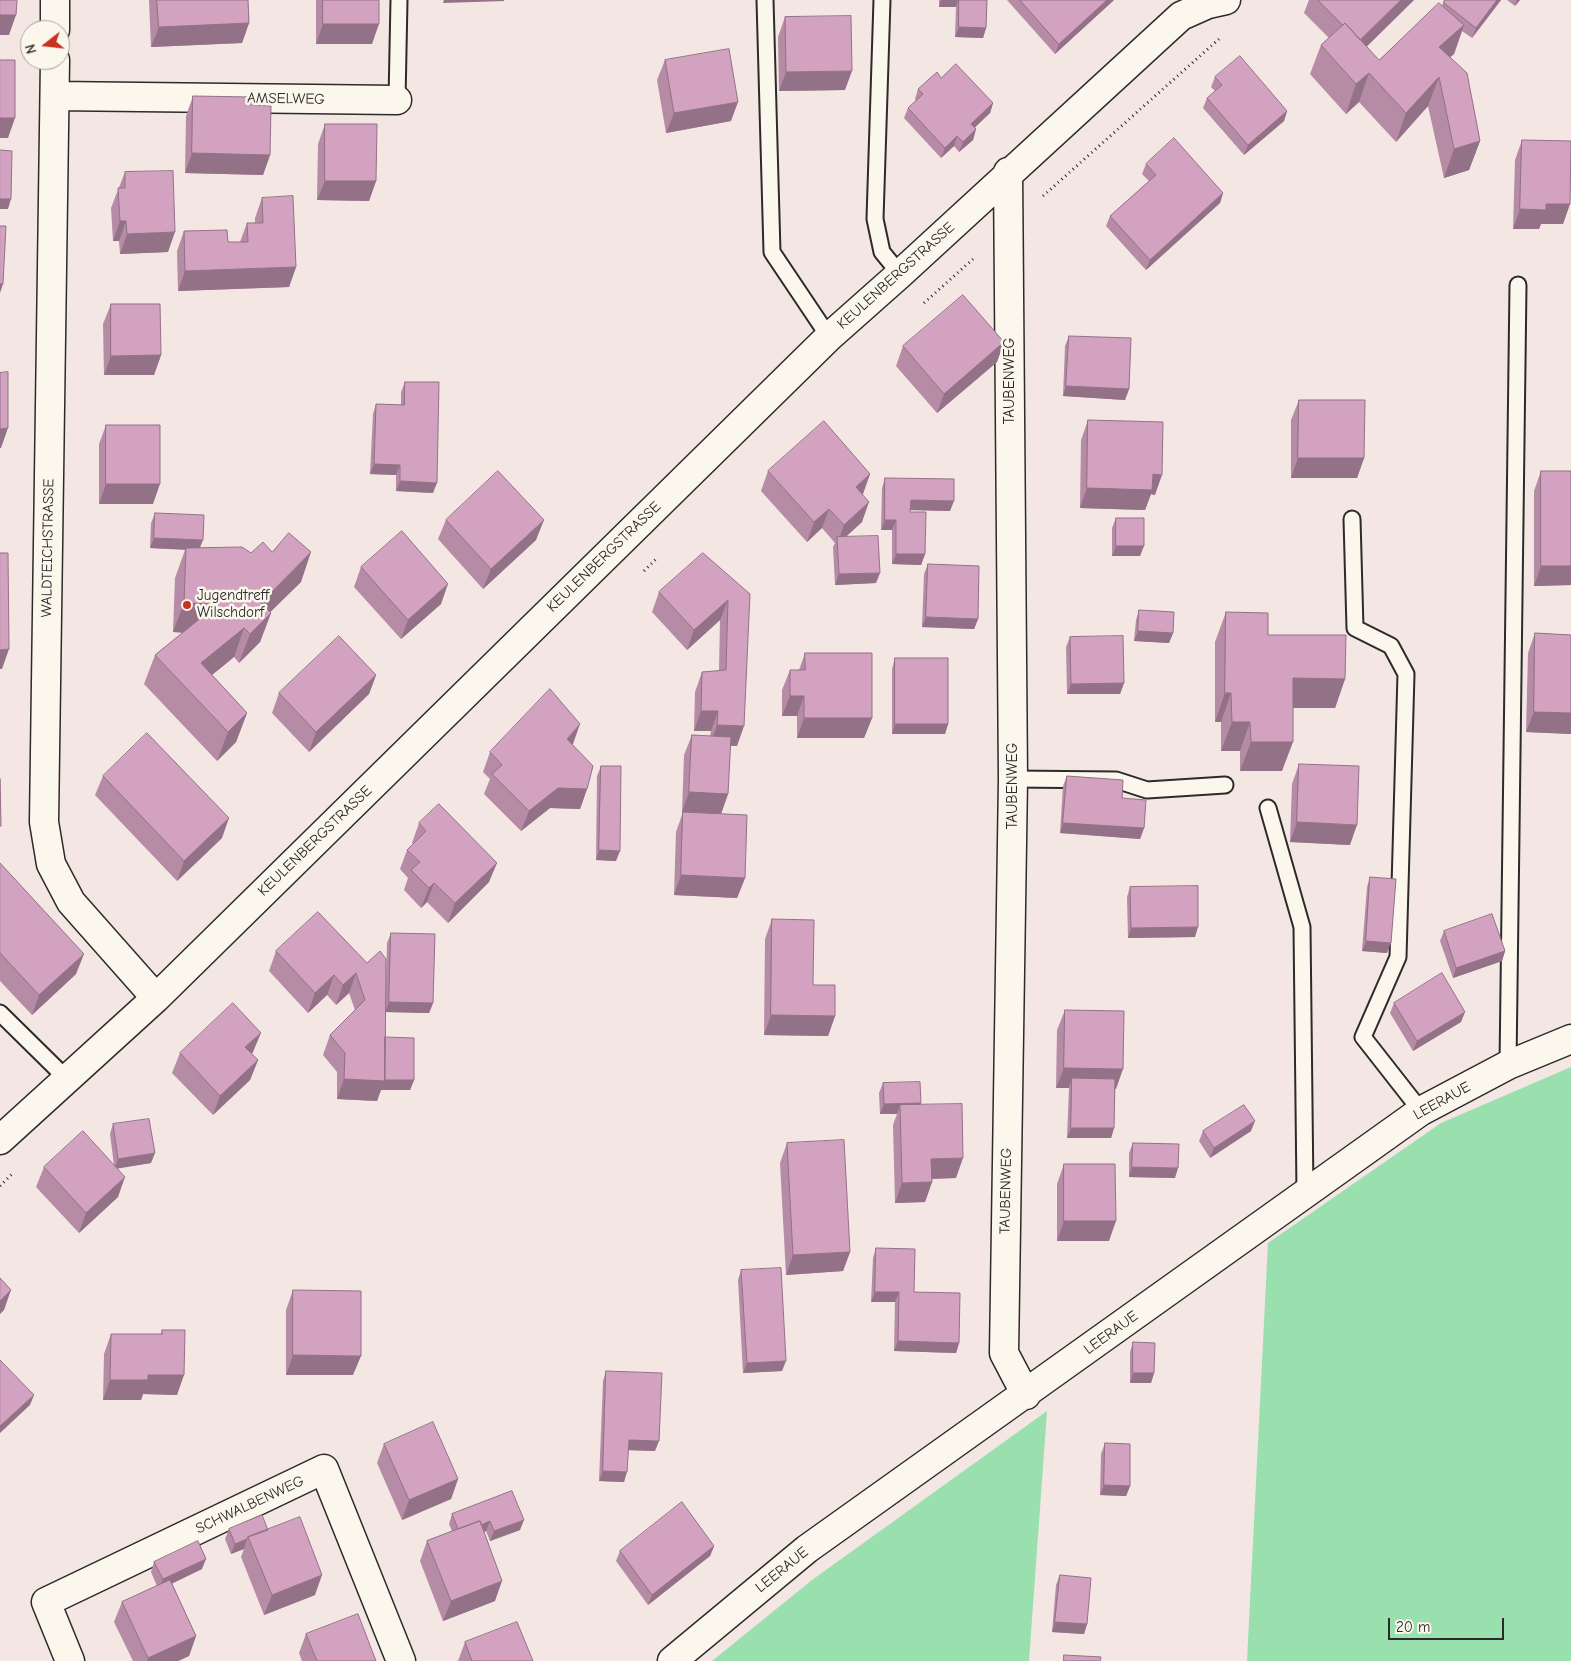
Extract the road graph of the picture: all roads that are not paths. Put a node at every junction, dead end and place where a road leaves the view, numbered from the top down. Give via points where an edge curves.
1 (55, 0) edge
2 (400, 0) edge
3 (765, 0) edge
4 (882, 0) edge
5 (1226, 0) edge
6 (55, 20) edge
7 (55, 70) edge
8 (55, 96) junction
9 (397, 100) joint
10 (1008, 172) junction
11 (900, 274) junction
12 (1518, 285) dead end
13 (829, 337) junction
14 (1352, 519) dead end
15 (1013, 779) junction
16 (1225, 785) dead end
17 (1268, 808) dead end
18 (156, 998) junction
19 (0, 1013) edge
20 (1571, 1039) edge
21 (1508, 1065) junction
22 (67, 1079) junction
23 (1421, 1111) junction
24 (0, 1140) edge
25 (1305, 1192) junction
26 (1026, 1395) junction
27 (70, 1661) edge
28 (402, 1661) edge
29 (672, 1661) edge

1 - 6 street
2 - 9 lane
3 - 13 lane via 772,252
4 - 11 lane via 875,219 882,252
5 - 10 street, KEULENBERGSTRASSE via 1181,16
7 - 8 street, WALDTEICHSTRASSE
8 - 9 street, AMSELWEG
8 - 18 street, WALDTEICHSTRASSE via 44,822 51,864 71,902
10 - 11 street, KEULENBERGSTRASSE
10 - 15 street, TAUBENWEG
11 - 13 street, KEULENBERGSTRASSE
12 - 21 lane
13 - 18 street, KEULENBERGSTRASSE
14 - 23 lane via 1355,628 1391,646 1406,674 1398,957 1363,1038
15 - 16 lane via 1116,780 1147,790
15 - 26 street, TAUBENWEG via 1004,1353
17 - 25 lane via 1302,927
18 - 22 street, KEULENBERGSTRASSE
19 - 22 lane
20 - 21 street, LEERAUE
21 - 23 street, LEERAUE
22 - 24 street, KEULENBERGSTRASSE
23 - 25 street, LEERAUE
25 - 26 street, LEERAUE
26 - 29 street, LEERAUE via 807,1550
27 - 28 street, SCHWALBENWEG via 46,1602 324,1470

